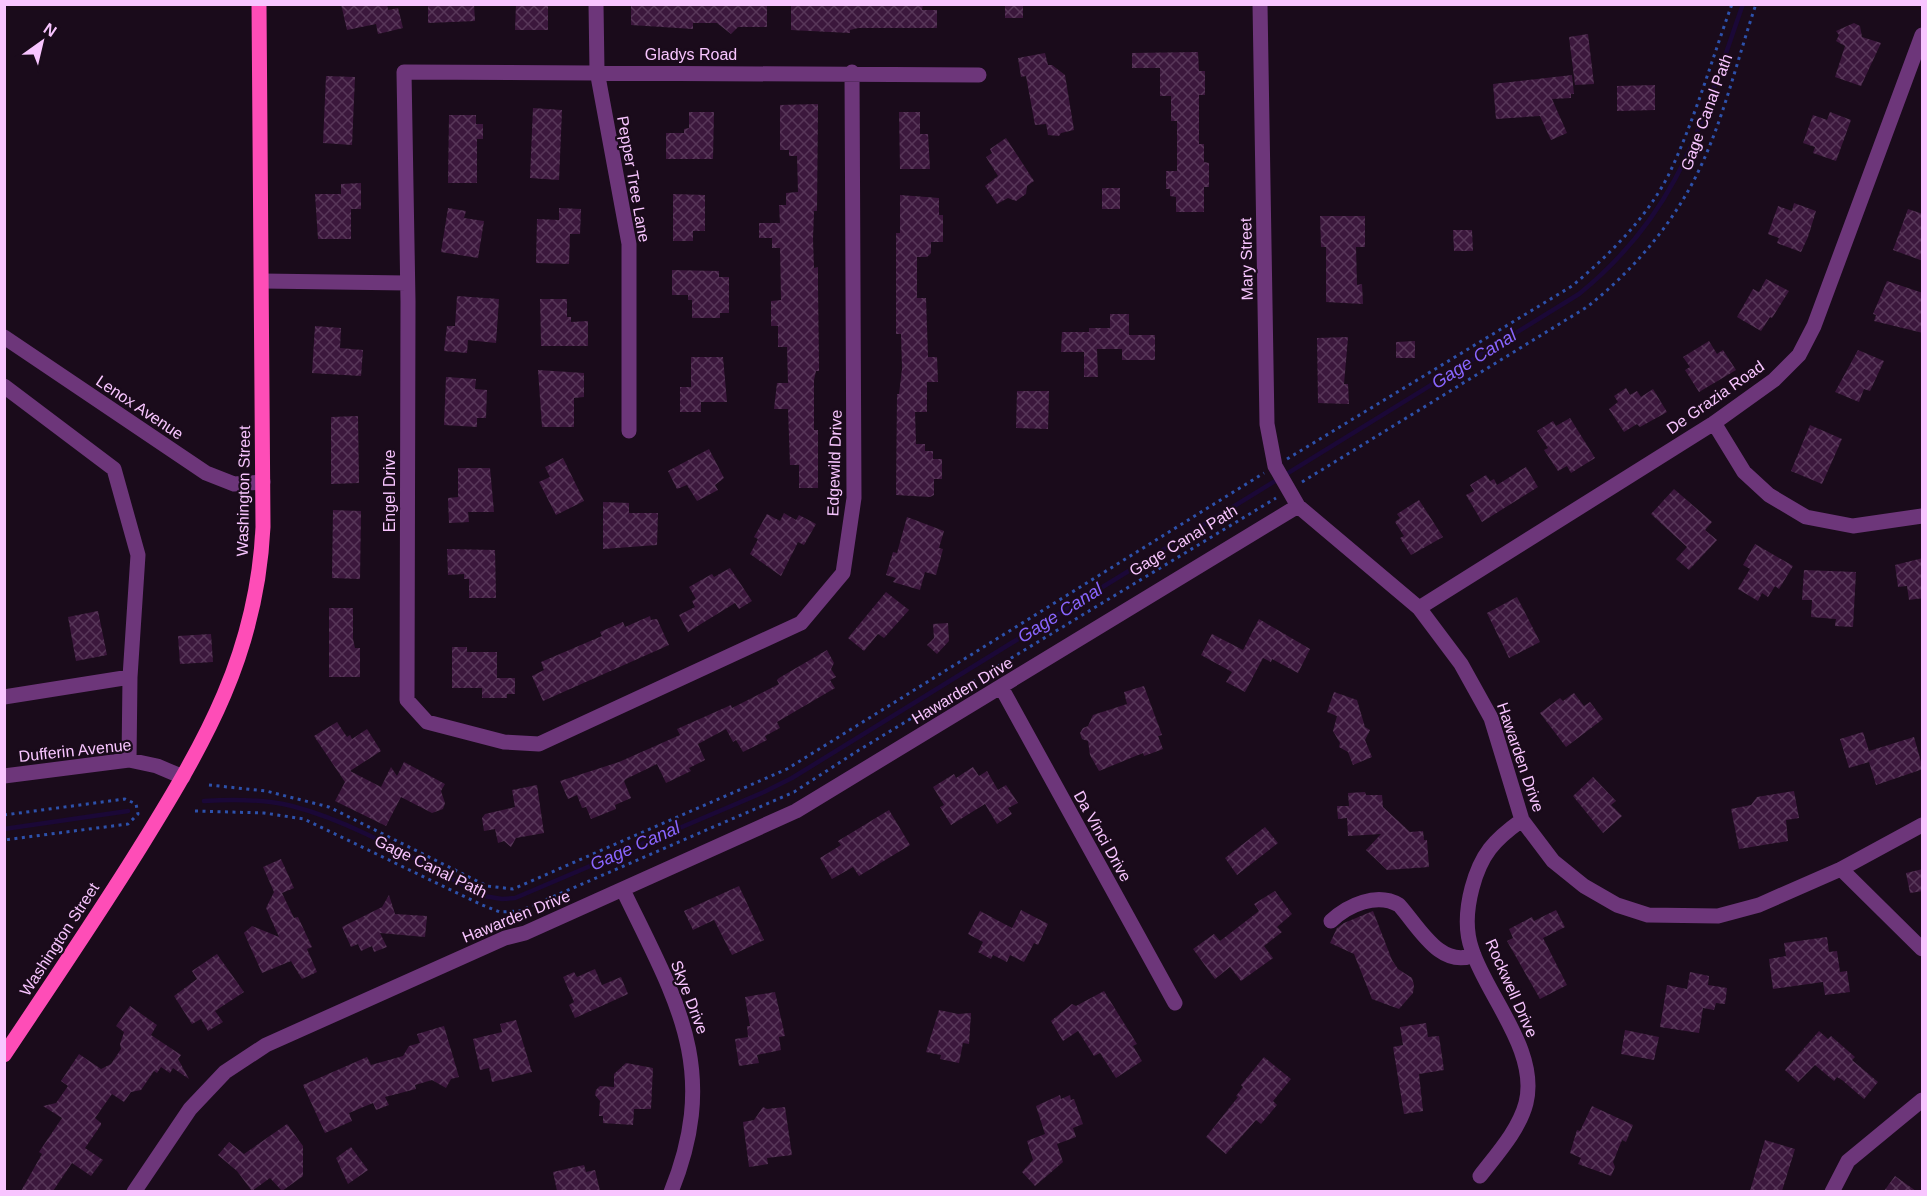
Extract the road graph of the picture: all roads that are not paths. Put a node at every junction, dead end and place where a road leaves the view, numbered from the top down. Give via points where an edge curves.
1 (259, 4) edge
2 (596, 4) edge
3 (1260, 4) edge
4 (1923, 35) edge
5 (597, 71) junction
6 (404, 72) joint
7 (852, 72) junction
8 (978, 75) dead end
9 (262, 281) junction
10 (407, 283) junction
11 (4, 337) edge
12 (4, 386) edge
13 (1714, 423) junction
14 (629, 431) dead end
15 (263, 482) junction
16 (1298, 506) junction
17 (1923, 516) edge
18 (1419, 608) junction
19 (130, 677) junction
20 (1001, 687) junction
21 (4, 697) edge
22 (407, 700) joint
23 (129, 760) junction
24 (4, 776) edge
25 (183, 777) junction
26 (1522, 820) junction
27 (1923, 825) edge
28 (1841, 869) junction
29 (623, 890) junction
30 (1331, 921) dead end
31 (1923, 949) edge
32 (1474, 955) junction
33 (1175, 1003) dead end
34 (4, 1055) edge
35 (1923, 1100) edge
36 (1480, 1176) dead end
37 (134, 1191) edge
38 (671, 1191) edge
39 (1832, 1191) edge

1 - 9 main road, Washington Street
2 - 5 street, Pepper Tree Lane
3 - 16 street, Mary Street via 1266,424 1275,466
4 - 13 street, De Grazia Road via 1814,326 1798,354 1774,380
5 - 6 street, Gladys Road
5 - 7 street, Gladys Road
5 - 14 street, Pepper Tree Lane via 629,244
6 - 10 street, Engel Drive
7 - 8 street, Gladys Road
7 - 22 street, Edgewild Drive via 854,498 843,573 801,623 539,744 504,742 428,722
9 - 10 street
9 - 15 main road, Washington Street
10 - 22 street, Engel Drive
11 - 15 street, Lenox Avenue via 206,473 234,484
12 - 19 street via 114,469 138,555
13 - 17 street via 1744,472 1770,495 1806,517 1853,526
13 - 18 street, De Grazia Road
15 - 25 main road, Washington Street via 262,549 245,641 208,734
16 - 18 street, Hawarden Drive
16 - 20 street, Hawarden Drive
18 - 26 street, Hawarden Drive via 1461,664 1491,718
19 - 21 street
19 - 23 street
20 - 29 street, Hawarden Drive via 796,811
20 - 33 street, Da Vinci Drive
23 - 24 street, Dufferin Avenue
23 - 25 street, Dufferin Avenue
25 - 34 main road, Washington Street
26 - 28 street, Hawarden Drive via 1553,861 1584,886 1617,905 1648,915 1718,916 1759,905
26 - 32 street, Rockwell Drive via 1498,837 1478,865 1467,906
27 - 28 street, Hawarden Drive
28 - 31 street
29 - 37 street, Hawarden Drive via 266,1045 225,1072 190,1109
29 - 38 street, Skye Drive via 667,983 689,1043 694,1082 692,1122 683,1162
30 - 32 street via 1358,904 1391,900 1441,953 1459,959
32 - 36 street, Rockwell Drive via 1516,1038 1526,1067 1526,1102 1510,1137
35 - 39 street via 1848,1161

